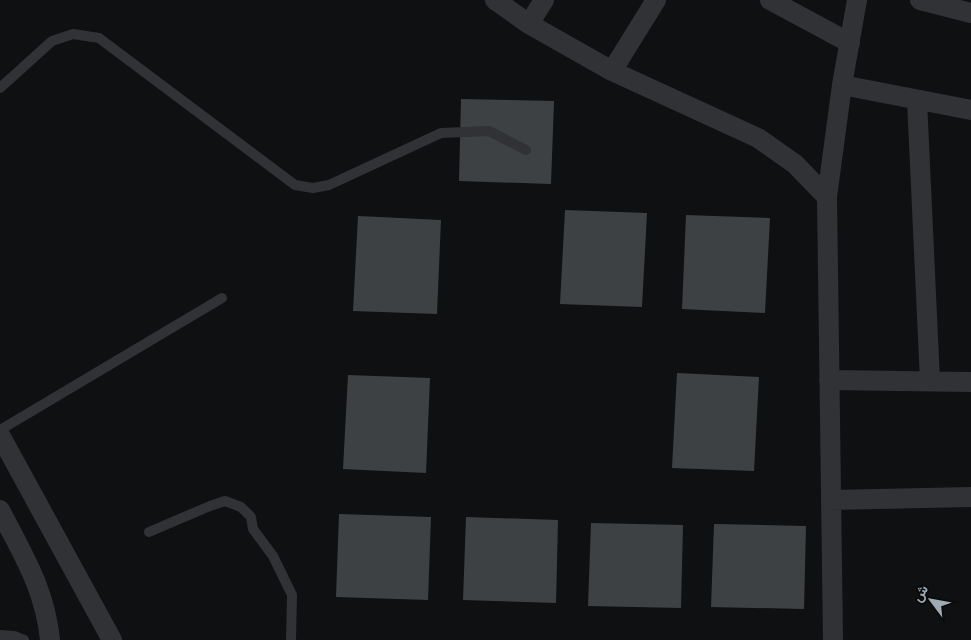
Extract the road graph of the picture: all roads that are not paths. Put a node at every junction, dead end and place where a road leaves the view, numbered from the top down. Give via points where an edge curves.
1 (495, 0) edge
2 (544, 0) edge
3 (656, 0) edge
4 (770, 0) edge
5 (857, 0) edge
6 (920, 0) edge
7 (971, 13) edge
8 (529, 24) junction
9 (850, 43) junction
10 (612, 71) junction
11 (842, 85) junction
12 (0, 88) edge
13 (917, 100) junction
14 (971, 110) edge
15 (526, 150) dead end
16 (827, 197) junction
17 (222, 298) dead end
18 (829, 380) junction
19 (930, 381) junction
20 (971, 382) edge
21 (0, 430) edge
22 (0, 434) edge
23 (971, 497) edge
24 (831, 500) junction
25 (0, 510) edge
26 (149, 532) dead end
27 (0, 634) edge
28 (24, 640) edge
29 (50, 640) edge
30 (112, 640) edge
31 (291, 640) edge
32 (833, 640) edge

1 - 8 street
2 - 8 street
3 - 10 street
4 - 9 street
5 - 9 street
6 - 7 street
8 - 10 street
9 - 11 street
10 - 16 street via 758,138 796,164
11 - 13 street
11 - 16 street
12 - 15 lane via 52,41 73,34 99,38 294,185 313,188 329,185 442,132 489,131
13 - 14 street
13 - 19 street
16 - 18 street
17 - 21 lane
18 - 19 street
18 - 24 street
19 - 20 street
22 - 30 street
23 - 24 street
24 - 32 street
25 - 29 street via 37,580
26 - 31 lane via 225,501 241,507 274,556 292,595
27 - 28 lane

